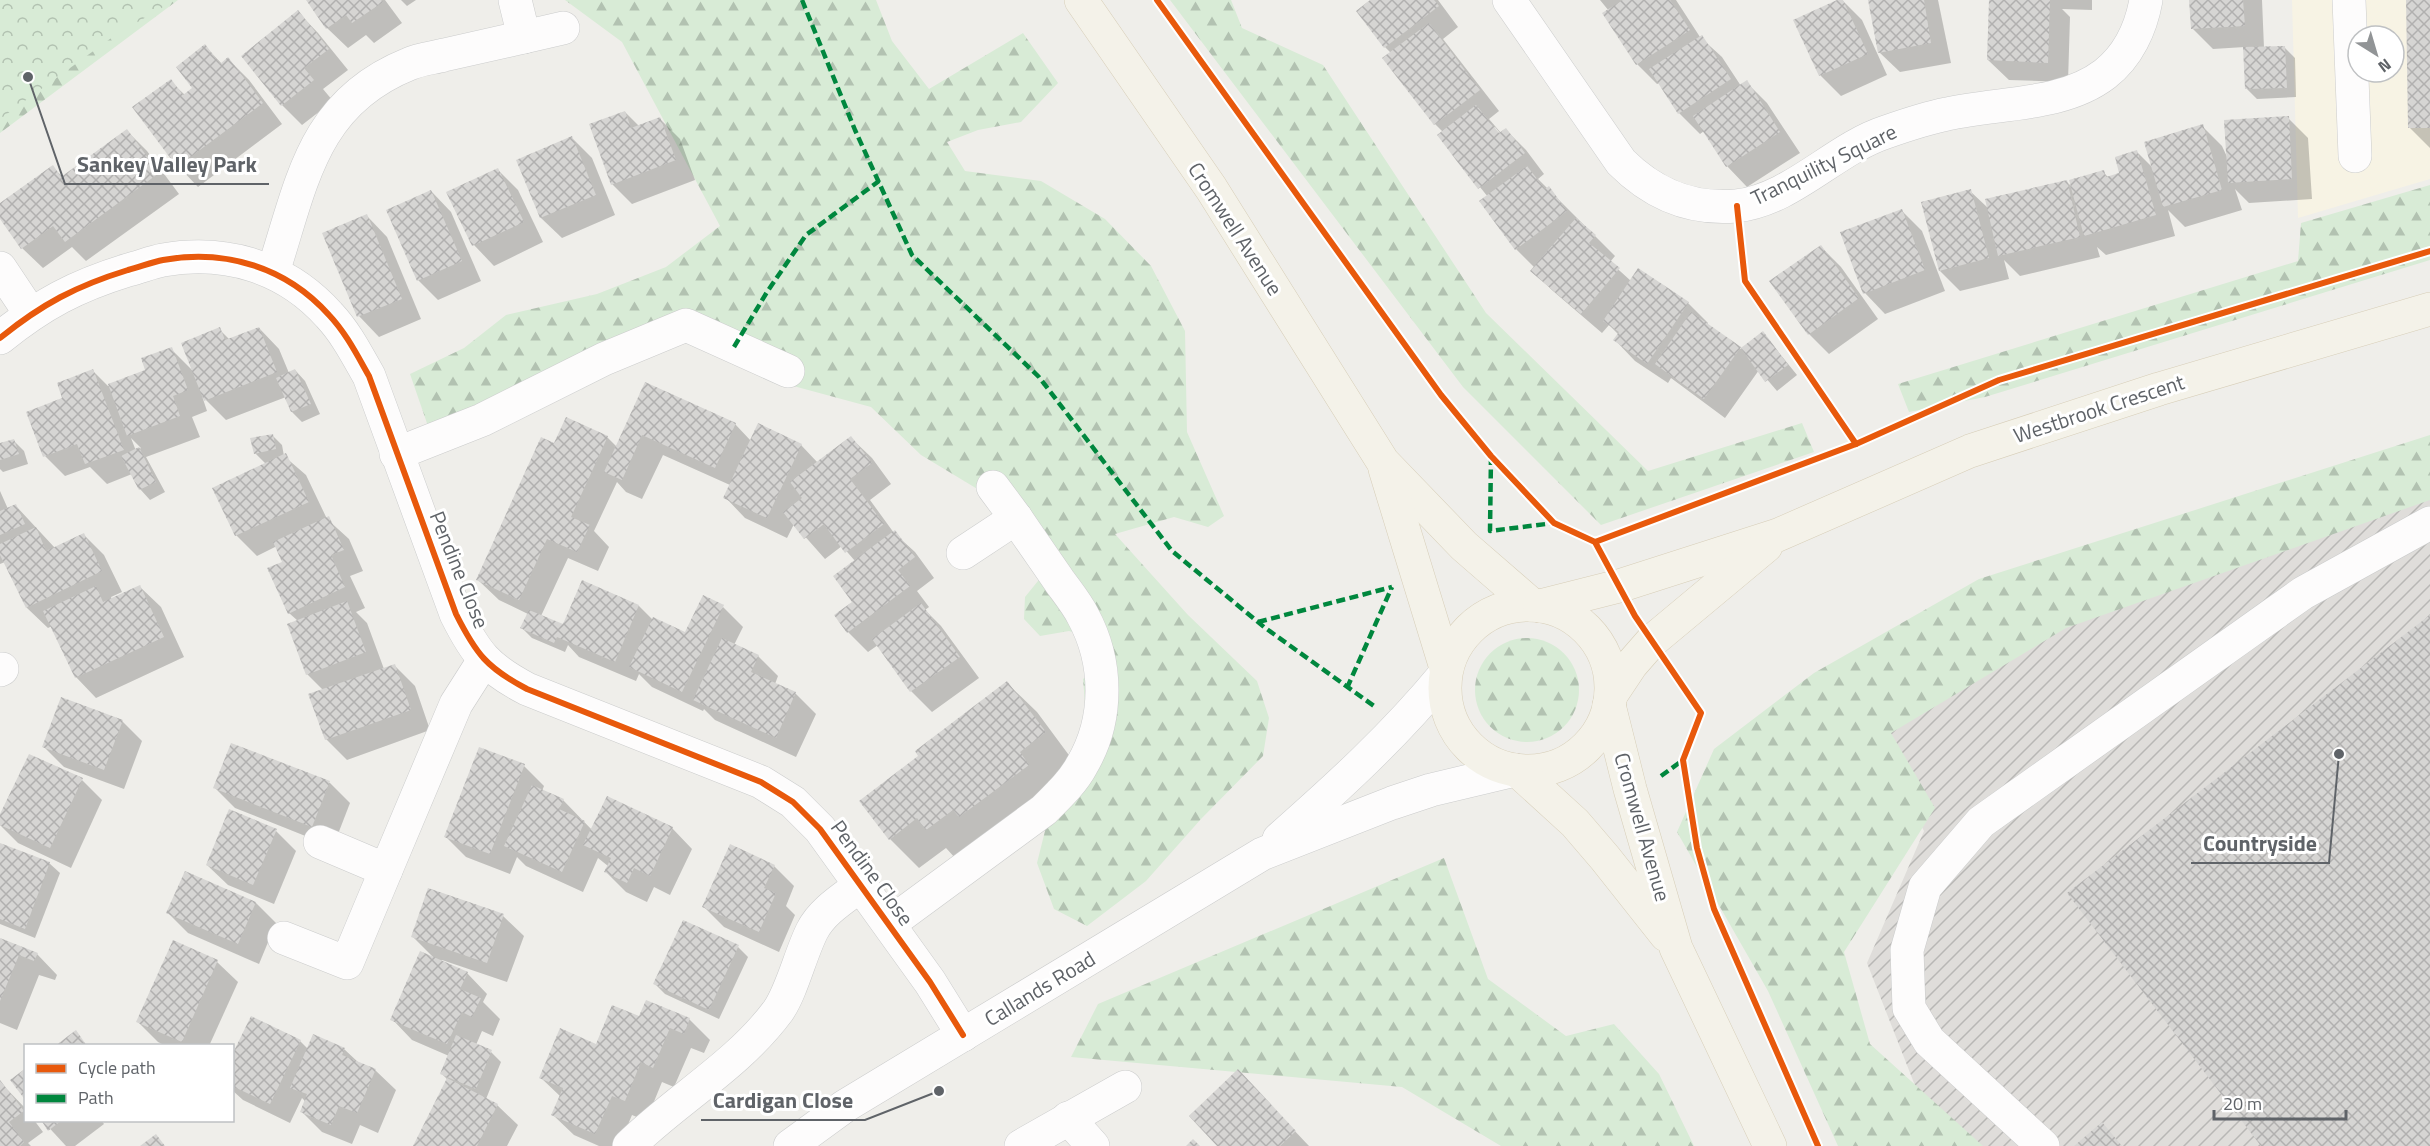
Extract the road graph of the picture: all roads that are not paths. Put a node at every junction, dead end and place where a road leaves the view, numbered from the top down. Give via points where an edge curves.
1 (515, 0) edge
2 (1081, 0) edge
3 (1509, 0) edge
4 (2146, 0) edge
5 (2349, 0) edge
6 (562, 28) dead end
7 (524, 37) junction
8 (2355, 156) dead end
9 (0, 268) edge
10 (273, 272) junction
11 (2430, 309) edge
12 (30, 313) junction
13 (0, 338) edge
14 (788, 371) dead end
15 (396, 454) junction
16 (1383, 462) junction
17 (993, 487) dead end
18 (1016, 518) junction
19 (2430, 522) edge
20 (1779, 536) junction
21 (963, 553) dead end
22 (1536, 605) junction
23 (484, 660) junction
24 (1446, 671) junction
25 (1610, 700) junction
26 (1517, 771) junction
27 (321, 842) dead end
28 (1262, 854) junction
29 (386, 870) junction
30 (861, 885) junction
31 (889, 924) junction
32 (284, 938) dead end
33 (1676, 948) junction
34 (963, 1035) junction
35 (1125, 1087) dead end
36 (1068, 1118) junction
37 (629, 1146) edge
38 (790, 1146) edge
39 (1021, 1146) edge
40 (1093, 1146) edge
41 (1770, 1146) edge
42 (2043, 1146) edge

1 - 7 street
2 - 16 main road, Cromwell Avenue via 1211,188
3 - 4 street, Tranquility Square via 1621,162 1657,192 1683,202 1711,206 1737,206 1766,198 1883,133 1948,113 2016,105 2076,90 2105,74 2127,50 2142,23
5 - 8 street
6 - 7 street
7 - 10 street via 410,63 351,99 330,123 310,159
9 - 12 street
10 - 12 street, Pendine Close via 245,261 203,256 163,260 63,294
10 - 15 street, Pendine Close via 328,314 350,341 369,376
11 - 20 main road, Westbrook Crescent via 2159,389 1970,451
12 - 13 street, Pendine Close
14 - 15 street via 686,325 604,359 482,420
15 - 23 street, Pendine Close via 456,614
16 - 22 main road, Cromwell Avenue via 1464,546
16 - 24 main road, Cromwell Avenue
17 - 18 street, Pendine Close
18 - 21 street
18 - 31 street, Pendine Close via 1083,615 1097,647 1102,709 1095,737 1066,788 1044,810
19 - 42 street via 2303,593 1981,822 1925,887 1907,950 1909,1008 1929,1041
20 - 22 main road, Westbrook Crescent via 1619,586
20 - 25 main road, Westbrook Crescent via 1652,641 1631,665
22 - 24 main road via 1504,609 1478,621 1458,642
22 - 25 main road via 1564,613 1590,634 1609,670
23 - 29 street, Pendine Close via 456,704
23 - 30 street, Pendine Close via 527,689 761,782 793,802 820,829
24 - 26 main road via 1444,700 1453,726 1468,747 1489,763
24 - 28 street, Callands Road via 1371,757
25 - 26 main road via 1601,728 1586,748 1566,762 1543,770
25 - 33 main road, Cromwell Avenue via 1630,789
26 - 28 street, Callands Road via 1431,790
26 - 33 main road, Cromwell Avenue via 1575,823
27 - 29 street
28 - 34 street, Callands Road
29 - 32 street, Pendine Close via 347,963
30 - 31 street, Pendine Close
30 - 37 street, Pendine Close via 813,929 779,1009 750,1044
31 - 34 street, Pendine Close
33 - 41 main road, Cromwell Avenue
34 - 38 street, Callands Road via 845,1106
35 - 36 street
36 - 39 street
36 - 40 street

